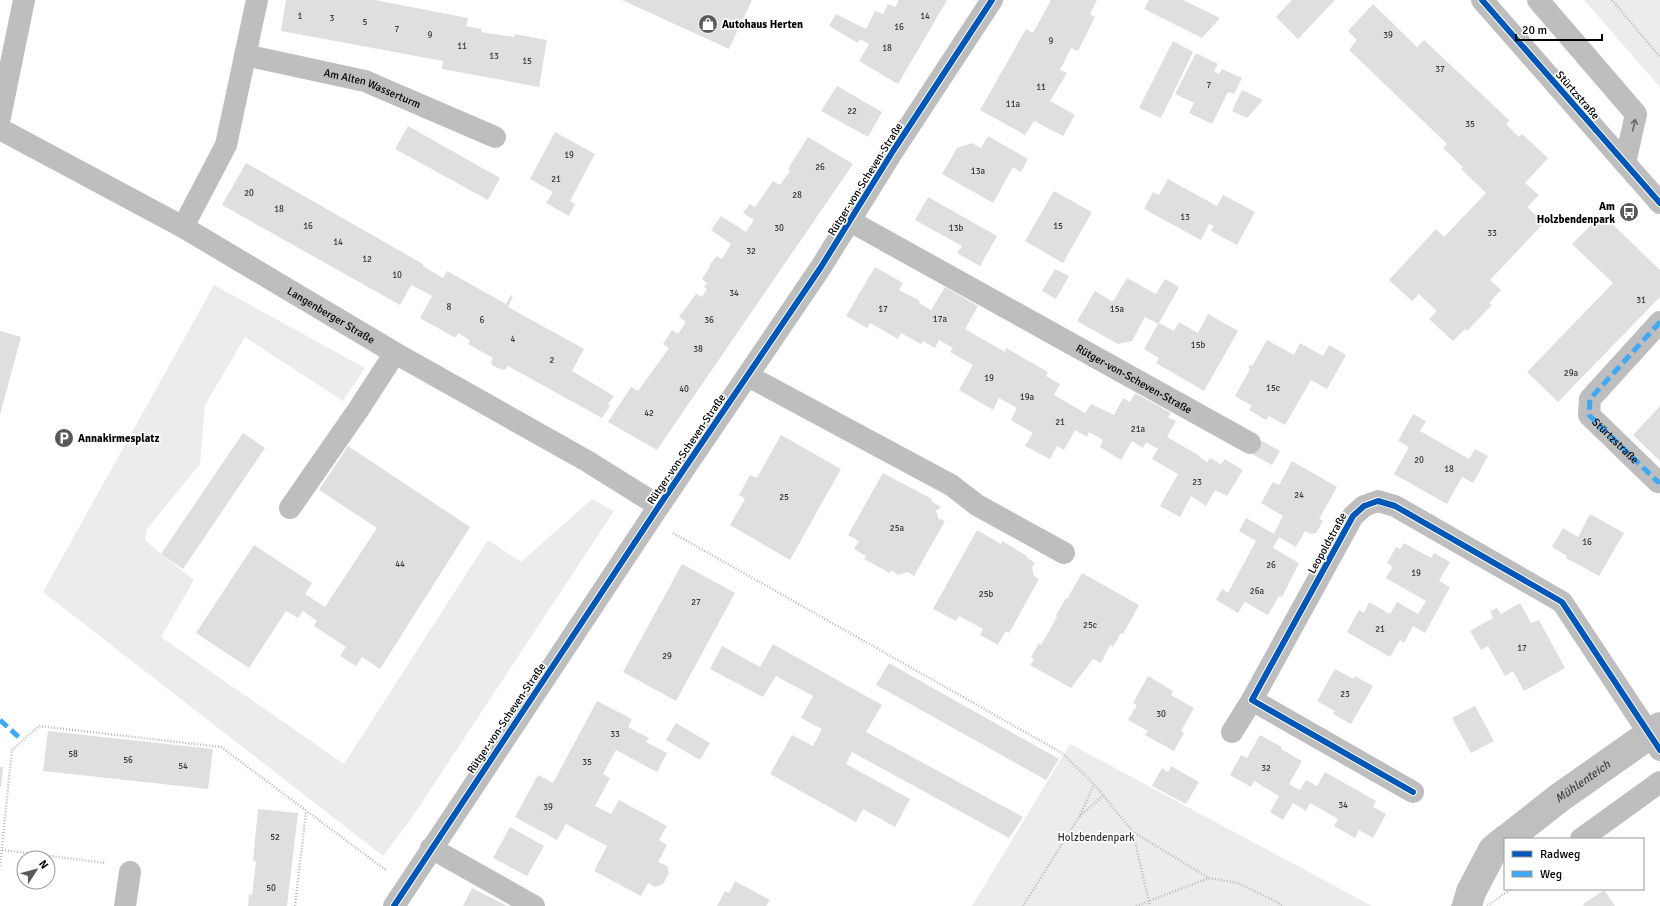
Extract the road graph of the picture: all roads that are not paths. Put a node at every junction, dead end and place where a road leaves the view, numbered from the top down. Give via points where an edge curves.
1 (24, 0) edge
2 (257, 0) edge
3 (992, 0) edge
4 (1482, 0) edge
5 (1538, 0) edge
6 (245, 56) junction
7 (0, 120) edge
8 (495, 137) dead end
9 (1625, 163) junction
10 (1660, 203) edge
11 (850, 221) junction
12 (183, 227) junction
13 (1660, 322) edge
14 (395, 353) junction
15 (748, 376) junction
16 (1250, 443) dead end
17 (1660, 481) edge
18 (290, 508) dead end
19 (655, 513) junction
20 (1064, 553) dead end
21 (1252, 700) junction
22 (1232, 732) dead end
23 (1660, 750) edge
24 (1660, 782) edge
25 (1413, 792) dead end
26 (1582, 838) edge
27 (431, 848) junction
28 (130, 872) road end
29 (125, 906) edge
30 (394, 906) edge
31 (534, 906) edge

1 - 7 street
2 - 6 street
3 - 11 street, Rütger-von-Scheven-Straße
4 - 9 street, Stürtzstraße
9 -> 5 street via 1636,114
6 - 8 street, Am Alten Wasserturm via 365,81
6 - 12 street via 226,145
7 - 12 street, Langenberger Straße
9 - 10 street, Stürtzstraße
11 - 15 street, Rütger-von-Scheven-Straße
11 - 16 street, Rütger-von-Scheven-Straße
12 - 14 street, Langenberger Straße
13 - 17 street, Stürtzstraße via 1590,399 1589,415 1658,482
14 - 18 street
14 - 19 street, Langenberger Straße via 587,461
15 - 19 street, Rütger-von-Scheven-Straße
15 - 20 street via 952,485 977,505
19 - 27 street, Rütger-von-Scheven-Straße
21 - 22 street, Leopoldstraße
21 - 23 street, Leopoldstraße via 1353,516 1364,506 1378,500 1395,506 1562,602
21 - 25 street
24 - 26 street
27 - 30 street, Rütger-von-Scheven-Straße
27 - 31 street
28 - 29 street

